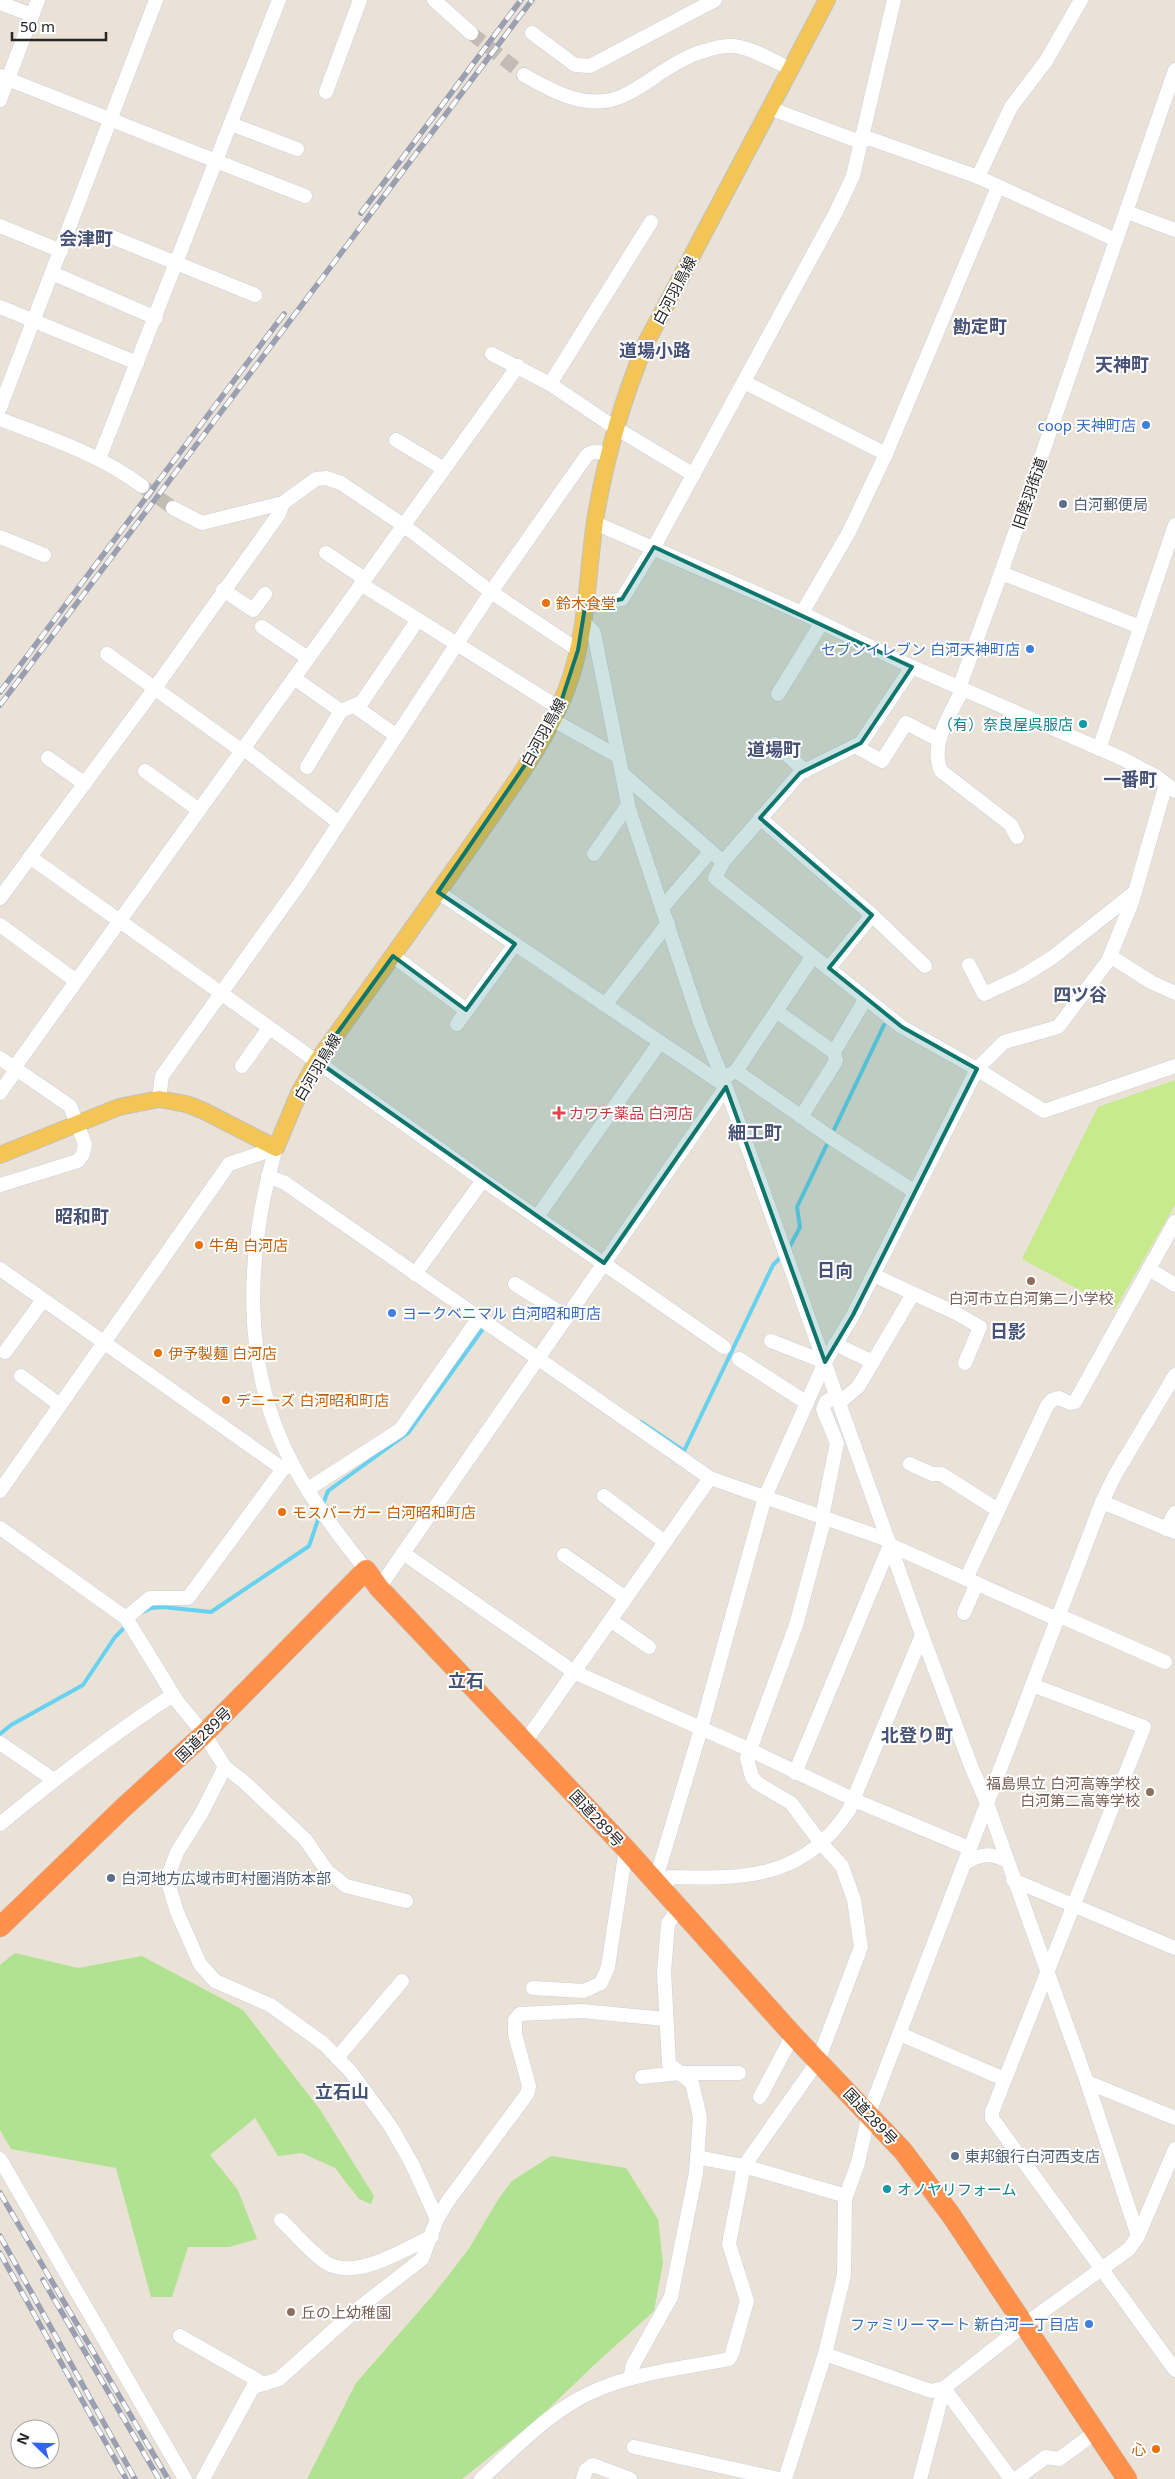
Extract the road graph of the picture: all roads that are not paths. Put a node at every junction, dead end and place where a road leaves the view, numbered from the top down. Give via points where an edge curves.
1 (38, 0) edge
2 (156, 0) edge
3 (279, 0) edge
4 (360, 0) edge
5 (434, 0) edge
6 (715, 0) edge
7 (827, 0) edge
8 (894, 0) edge
9 (1081, 0) edge
10 (0, 3) edge
11 (32, 16) junction
12 (532, 33) dead end
13 (471, 34) tunnel mouth
14 (789, 68) junction
15 (1175, 70) edge
16 (524, 75) tunnel mouth
17 (4, 78) edge
18 (326, 92) dead end
19 (0, 100) edge
20 (769, 108) junction
21 (111, 119) junction
22 (231, 124) junction
23 (862, 140) junction
24 (297, 149) dead end
25 (218, 161) junction
26 (978, 177) junction
27 (998, 187) junction
28 (305, 196) dead end
29 (1127, 212) junction
30 (651, 222) dead end
31 (0, 226) edge
32 (1175, 230) edge
33 (112, 237) dead end
34 (1116, 240) junction
35 (60, 251) junction
36 (177, 262) junction
37 (52, 273) junction
38 (255, 295) dead end
39 (0, 307) edge
40 (156, 318) junction
41 (34, 319) junction
42 (492, 354) dead end
43 (137, 363) junction
44 (518, 366) junction
45 (744, 382) junction
46 (550, 384) junction
47 (0, 408) edge
48 (0, 419) edge
49 (614, 428) junction
50 (396, 440) dead end
51 (608, 453) junction
52 (886, 454) junction
53 (99, 459) junction
54 (444, 469) junction
55 (694, 475) junction
56 (142, 486) tunnel mouth
57 (282, 503) junction
58 (173, 508) tunnel mouth
59 (595, 523) junction
60 (403, 525) junction
61 (1174, 529) edge
62 (0, 537) edge
63 (654, 547) junction
64 (326, 553) dead end
65 (44, 555) dead end
66 (1001, 574) junction
67 (363, 581) junction
68 (223, 590) junction
69 (491, 592) junction
70 (265, 594) dead end
71 (802, 613) junction
72 (584, 615) junction
73 (417, 621) junction
74 (821, 624) junction
75 (1140, 627) junction
76 (262, 628) dead end
77 (458, 644) junction
78 (578, 650) junction
79 (107, 654) dead end
80 (308, 658) junction
81 (912, 668) junction
82 (294, 678) junction
83 (155, 688) junction
84 (961, 689) junction
85 (778, 694) dead end
86 (347, 709) junction
87 (556, 714) junction
88 (397, 736) junction
89 (939, 740) junction
90 (775, 744) dead end
91 (855, 746) junction
92 (242, 749) junction
93 (1099, 749) junction
94 (619, 757) junction
95 (48, 758) dead end
96 (307, 767) dead end
97 (145, 771) dead end
98 (805, 771) junction
99 (624, 775) junction
100 (84, 784) junction
101 (1171, 787) edge
102 (628, 805) junction
103 (199, 810) junction
104 (760, 818) junction
105 (339, 823) junction
106 (1017, 838) dead end
107 (710, 852) junction
108 (594, 854) dead end
109 (30, 857) junction
110 (723, 862) junction
111 (0, 874) edge
112 (12, 882) junction
113 (438, 892) junction
114 (1135, 892) junction
115 (0, 898) edge
116 (662, 908) junction
117 (872, 914) junction
118 (119, 922) junction
119 (668, 923) junction
120 (0, 924) edge
121 (515, 944) junction
122 (393, 956) junction
123 (813, 956) junction
124 (1110, 956) junction
125 (969, 965) dead end
126 (925, 966) dead end
127 (828, 968) junction
128 (76, 981) junction
129 (222, 993) junction
130 (1175, 993) edge
131 (866, 998) junction
132 (605, 1005) junction
133 (466, 1010) junction
134 (776, 1011) junction
135 (457, 1024) dead end
136 (269, 1028) junction
137 (660, 1042) junction
138 (834, 1052) junction
139 (0, 1058) edge
140 (317, 1061) junction
141 (242, 1066) dead end
142 (1175, 1066) edge
143 (15, 1069) junction
144 (977, 1069) junction
145 (736, 1071) junction
146 (724, 1083) junction
147 (0, 1093) edge
148 (159, 1100) junction
149 (801, 1117) junction
150 (78, 1125) junction
151 (276, 1148) junction
152 (0, 1155) edge
153 (268, 1176) junction
154 (483, 1180) junction
155 (0, 1186) edge
156 (915, 1192) junction
157 (537, 1217) junction
158 (1175, 1222) edge
159 (604, 1263) junction
160 (0, 1269) edge
161 (1149, 1269) junction
162 (415, 1274) junction
163 (873, 1275) junction
164 (514, 1284) dead end
165 (1175, 1285) edge
166 (913, 1294) junction
167 (44, 1300) junction
168 (567, 1317) junction
169 (478, 1318) junction
170 (771, 1341) dead end
171 (104, 1343) junction
172 (835, 1344) junction
173 (724, 1347) dead end
174 (5, 1352) dead end
175 (739, 1359) dead end
176 (537, 1360) junction
177 (825, 1362) junction
178 (873, 1362) junction
179 (965, 1362) dead end
180 (1175, 1375) edge
181 (21, 1376) dead end
182 (838, 1399) junction
183 (807, 1402) junction
184 (60, 1405) junction
185 (910, 1464) dead end
186 (288, 1467) junction
187 (710, 1478) junction
188 (308, 1489) junction
189 (0, 1491) edge
190 (604, 1496) dead end
191 (766, 1497) junction
192 (1102, 1502) junction
193 (998, 1510) junction
194 (1175, 1512) edge
195 (823, 1517) junction
196 (0, 1528) edge
197 (1171, 1531) edge
198 (665, 1542) junction
199 (889, 1542) junction
200 (404, 1553) junction
201 (564, 1555) dead end
202 (366, 1570) junction
203 (972, 1581) junction
204 (379, 1588) junction
205 (626, 1598) junction
206 (964, 1613) dead end
207 (1060, 1616) junction
208 (126, 1618) junction
209 (610, 1620) junction
210 (922, 1636) junction
211 (649, 1646) dead end
212 (1164, 1662) dead end
213 (574, 1672) junction
214 (1032, 1685) junction
215 (173, 1695) junction
216 (701, 1729) junction
217 (204, 1734) junction
218 (525, 1742) junction
219 (0, 1743) edge
220 (748, 1749) junction
221 (225, 1767) junction
222 (795, 1772) junction
223 (54, 1780) junction
224 (855, 1798) junction
225 (987, 1803) junction
226 (0, 1824) edge
227 (821, 1844) junction
228 (969, 1848) junction
229 (626, 1849) junction
230 (1007, 1861) junction
231 (964, 1864) junction
232 (1013, 1880) junction
233 (659, 1886) junction
234 (406, 1901) dead end
235 (1072, 1906) junction
236 (678, 1908) junction
237 (0, 1927) edge
238 (1175, 1948) edge
239 (1046, 1971) junction
240 (402, 1981) dead end
241 (533, 1988) dead end
242 (665, 2019) junction
243 (900, 2034) junction
244 (793, 2035) junction
245 (337, 2058) junction
246 (818, 2061) junction
247 (680, 2073) junction
248 (739, 2073) dead end
249 (642, 2077) dead end
250 (1004, 2079) junction
251 (1087, 2082) junction
252 (760, 2097) dead end
253 (869, 2113) junction
254 (1175, 2118) edge
255 (1175, 2149) edge
256 (697, 2157) junction
257 (0, 2159) edge
258 (744, 2166) junction
259 (846, 2196) junction
260 (281, 2220) dead end
261 (438, 2220) junction
262 (432, 2236) junction
263 (1138, 2236) junction
264 (1102, 2271) junction
265 (1024, 2325) junction
266 (180, 2336) dead end
267 (825, 2354) junction
268 (1173, 2363) edge
269 (630, 2378) junction
270 (264, 2384) junction
271 (944, 2388) junction
272 (1096, 2432) junction
273 (634, 2447) dead end
274 (185, 2479) edge
275 (203, 2479) edge
276 (481, 2479) edge
277 (583, 2479) edge
278 (630, 2479) edge
279 (779, 2479) edge
280 (785, 2479) edge
281 (920, 2479) edge
282 (1011, 2479) edge
283 (1016, 2479) edge
284 (1127, 2479) edge

1 - 11 street
2 - 21 street
3 - 22 street
4 - 18 street
5 - 13 street
6 - 12 street via 590,66 575,64
7 - 14 main road, 白河羽鳥線
8 - 23 street
9 - 26 street via 1046,61 1011,107
10 - 11 street
11 - 17 street
14 - 16 street via 742,48 719,47 684,58 625,95 600,101 579,101
14 - 20 main road, 白河羽鳥線
15 - 29 street, 旧陸羽街道
17 - 19 street
17 - 21 street
20 - 23 street
20 - 49 main road, 白河羽鳥線 via 646,343
21 - 25 street
21 - 35 street
22 - 24 street
22 - 25 street
23 - 26 street via 871,138
23 - 45 street via 853,176 836,212
25 - 28 street
25 - 36 street
26 - 27 street
27 - 34 street
27 - 52 street
29 - 32 street
29 - 34 street, 旧陸羽街道
30 - 46 street
31 - 35 street
33 - 36 street
34 - 66 street, 旧陸羽街道
35 - 37 street
36 - 38 street
36 - 40 street
37 - 40 street
37 - 41 street
39 - 41 street
40 - 43 street
41 - 43 street
41 - 47 street
42 - 44 street
43 - 53 street
44 - 46 street
44 - 54 street
45 - 52 street
45 - 55 street
46 - 49 street
48 - 53 street
49 - 51 main road, 白河羽鳥線
49 - 55 street
50 - 54 street
51 - 59 main road, 白河羽鳥線
51 - 69 street via 593,452 586,456
52 - 71 street via 849,532
53 - 56 street
54 - 60 street
55 - 63 street
57 - 58 street via 202,523
57 - 60 street via 316,479 326,478 341,483
57 - 68 street via 279,514
59 - 63 street
59 - 72 main road, 白河羽鳥線
60 - 67 street
60 - 69 street
61 - 75 street
62 - 65 street
63 - 71 street
63 - 72 street via 622,599
64 - 67 street
66 - 75 street
66 - 84 street, 旧陸羽街道
67 - 73 street
67 - 80 street
68 - 70 street via 253,610
68 - 83 street
69 - 77 street
69 - 78 street
71 - 74 street
72 - 78 main road, 白河羽鳥線
72 - 94 street via 594,633
73 - 77 street
73 - 86 street via 362,702
74 - 81 street
74 - 85 street
75 - 93 street
76 - 80 street
77 - 87 street
77 - 88 street
78 - 87 main road, 白河羽鳥線
79 - 83 street
80 - 82 street
81 - 84 street
81 - 91 street via 861,743
82 - 86 street
82 - 92 street
83 - 92 street
83 - 100 street
84 - 89 street, 旧陸羽街道
84 - 93 street
86 - 88 street
86 - 96 street
87 - 94 street
87 - 113 main road, 白河羽鳥線 via 535,751
88 - 105 street
89 - 91 street via 906,723 882,760
89 - 106 street via 936,752 941,771 1010,825
90 - 98 street
91 - 98 street
92 - 103 street
92 - 105 street
93 - 101 street
94 - 99 street
95 - 100 street
97 - 103 street
98 - 104 street
99 - 102 street
99 - 107 street
100 - 109 street
101 - 114 street
102 - 108 street
102 - 116 street
103 - 118 street
104 - 110 street
104 - 117 street
105 - 129 street
107 - 110 street
107 - 116 street
109 - 112 street
109 - 118 street
110 - 123 street via 715,878
111 - 112 street
112 - 115 street
113 - 121 street
113 - 122 main road, 白河羽鳥線
114 - 124 street
114 - 125 street via 1053,957 1021,977 984,994
116 - 119 street
117 - 126 street
117 - 127 street
118 - 128 street
118 - 129 street
119 - 132 street
119 - 146 street via 701,1025
120 - 128 street
121 - 132 street
121 - 133 street
122 - 133 street
122 - 140 main road, 白河羽鳥線
123 - 127 street
123 - 134 street
124 - 130 street
124 - 144 street via 1058,1026 1004,1042
127 - 131 street
128 - 143 street
129 - 136 street
129 - 148 street via 162,1076
131 - 138 street
131 - 144 street via 902,1027
132 - 137 street
133 - 135 street
134 - 138 street
134 - 145 street
136 - 140 street
136 - 141 street
137 - 146 street
137 - 157 street
138 - 149 street via 836,1061
139 - 143 street
140 - 151 main road, 白河羽鳥線 via 299,1093
140 - 154 street
142 - 144 street via 1044,1111
143 - 147 street
143 - 150 street via 70,1106
144 - 156 street
145 - 146 street
145 - 149 street
146 - 159 street
146 - 177 street
148 - 150 main road via 132,1103
148 - 151 main road via 202,1110
149 - 156 street
150 - 152 main road
150 - 155 street via 85,1144 78,1161
151 - 153 street
151 - 171 street via 229,1164
153 - 162 street via 285,1183
153 - 186 street via 254,1251 253,1322 265,1393
154 - 157 street
154 - 162 street
156 - 163 street
157 - 159 street
158 - 161 street
159 - 168 street
159 - 173 street
160 - 167 street
161 - 165 street
161 - 193 street via 1075,1402 1059,1398 1047,1406
162 - 169 street
163 - 166 street
163 - 172 street via 854,1315
164 - 168 street
166 - 178 street
166 - 179 street via 980,1327
167 - 171 street
167 - 174 street
168 - 176 street
169 - 176 street
169 - 188 street via 400,1430
170 - 177 street
171 - 184 street
171 - 186 street
172 - 177 street
172 - 178 street
175 - 183 street
176 - 187 street
176 - 200 street
177 - 182 street
177 - 183 street
178 - 182 street via 858,1387
180 - 192 street
181 - 184 street
182 - 195 street via 826,1402 823,1409 837,1443
182 - 199 street
183 - 191 street
184 - 189 street
185 - 193 street via 932,1474 941,1474
186 - 188 street
186 - 208 street via 188,1598 150,1598
187 - 191 street
187 - 198 street
188 - 202 street
190 - 198 street
191 - 195 street
191 - 216 street
192 - 197 street
192 - 207 street
193 - 203 street
194 - 197 street
195 - 199 street
195 - 220 street via 796,1625
196 - 208 street
198 - 205 street
199 - 203 street
199 - 210 street
199 - 222 street
200 - 204 street
200 - 213 street
201 - 205 street
202 - 204 highway, 国道289号
202 - 217 highway, 国道289号
203 - 206 street
203 - 207 street via 1050,1616
204 - 218 highway, 国道289号
205 - 209 street
207 - 212 street
207 - 214 street
208 - 215 street
209 - 211 street
209 - 213 street
210 - 224 street
210 - 225 street
213 - 216 street
213 - 218 street
214 - 225 street
214 - 235 street via 1144,1727
215 - 217 street
215 - 223 street
216 - 220 street
216 - 233 street
217 - 221 street
217 - 237 highway, 国道289号
218 - 229 highway, 国道289号
219 - 223 street
220 - 222 street
220 - 227 street via 752,1777 766,1790 790,1803
221 - 234 street via 304,1839 327,1871 346,1886
221 - 245 street via 168,1872 167,1879 177,1912 200,1964 215,1982 270,2005 324,2044
222 - 224 street
223 - 226 street
224 - 227 street via 835,1832
224 - 228 street
225 - 228 street
225 - 230 street
227 - 233 street via 790,1865 757,1874 724,1878 670,1876
227 - 246 street via 838,1860 846,1874 854,1900 861,1947
228 - 231 street
229 - 233 highway, 国道289号
229 - 241 street via 610,1958 601,1983 584,1992
230 - 231 street via 990,1854
230 - 232 street
231 - 243 street
232 - 235 street
232 - 239 street
233 - 236 highway, 国道289号
235 - 238 street
235 - 239 street
236 - 242 street via 668,1924
236 - 244 highway, 国道289号
239 - 250 street
239 - 251 street
240 - 245 street
242 - 247 street via 669,2064
242 - 261 street via 582,2011 520,2014 515,2020 515,2034 530,2086 527,2094 448,2201
243 - 250 street
243 - 253 street
244 - 246 highway, 国道289号
244 - 252 street
245 - 261 street via 391,2127
246 - 253 highway, 国道289号
246 - 258 street
247 - 248 street
247 - 249 street
247 - 256 street via 692,2083 700,2117
250 - 264 street via 992,2118
251 - 254 street
251 - 263 street
253 - 259 street via 858,2163
253 - 265 highway, 国道289号 via 903,2151 951,2215
255 - 263 street
256 - 258 street
256 - 269 street via 671,2297 632,2365
257 - 274 street
258 - 259 street
258 - 269 street via 729,2244 747,2301 732,2354 729,2359
259 - 267 street via 844,2274
260 - 262 street via 326,2263 345,2268 373,2265
261 - 262 street
262 - 270 street via 422,2259 355,2311 279,2379
263 - 264 street via 1129,2249
264 - 265 street
264 - 268 street
265 - 271 street
265 - 272 highway, 国道289号
266 - 270 street
267 - 271 street via 931,2391
267 - 280 street
269 - 276 street via 597,2389 545,2420
270 - 275 street via 253,2387
271 - 281 street
271 - 282 street
272 - 283 street via 1059,2460 1046,2458
272 - 284 highway, 国道289号
273 - 279 street
277 - 278 street via 586,2470 593,2465

